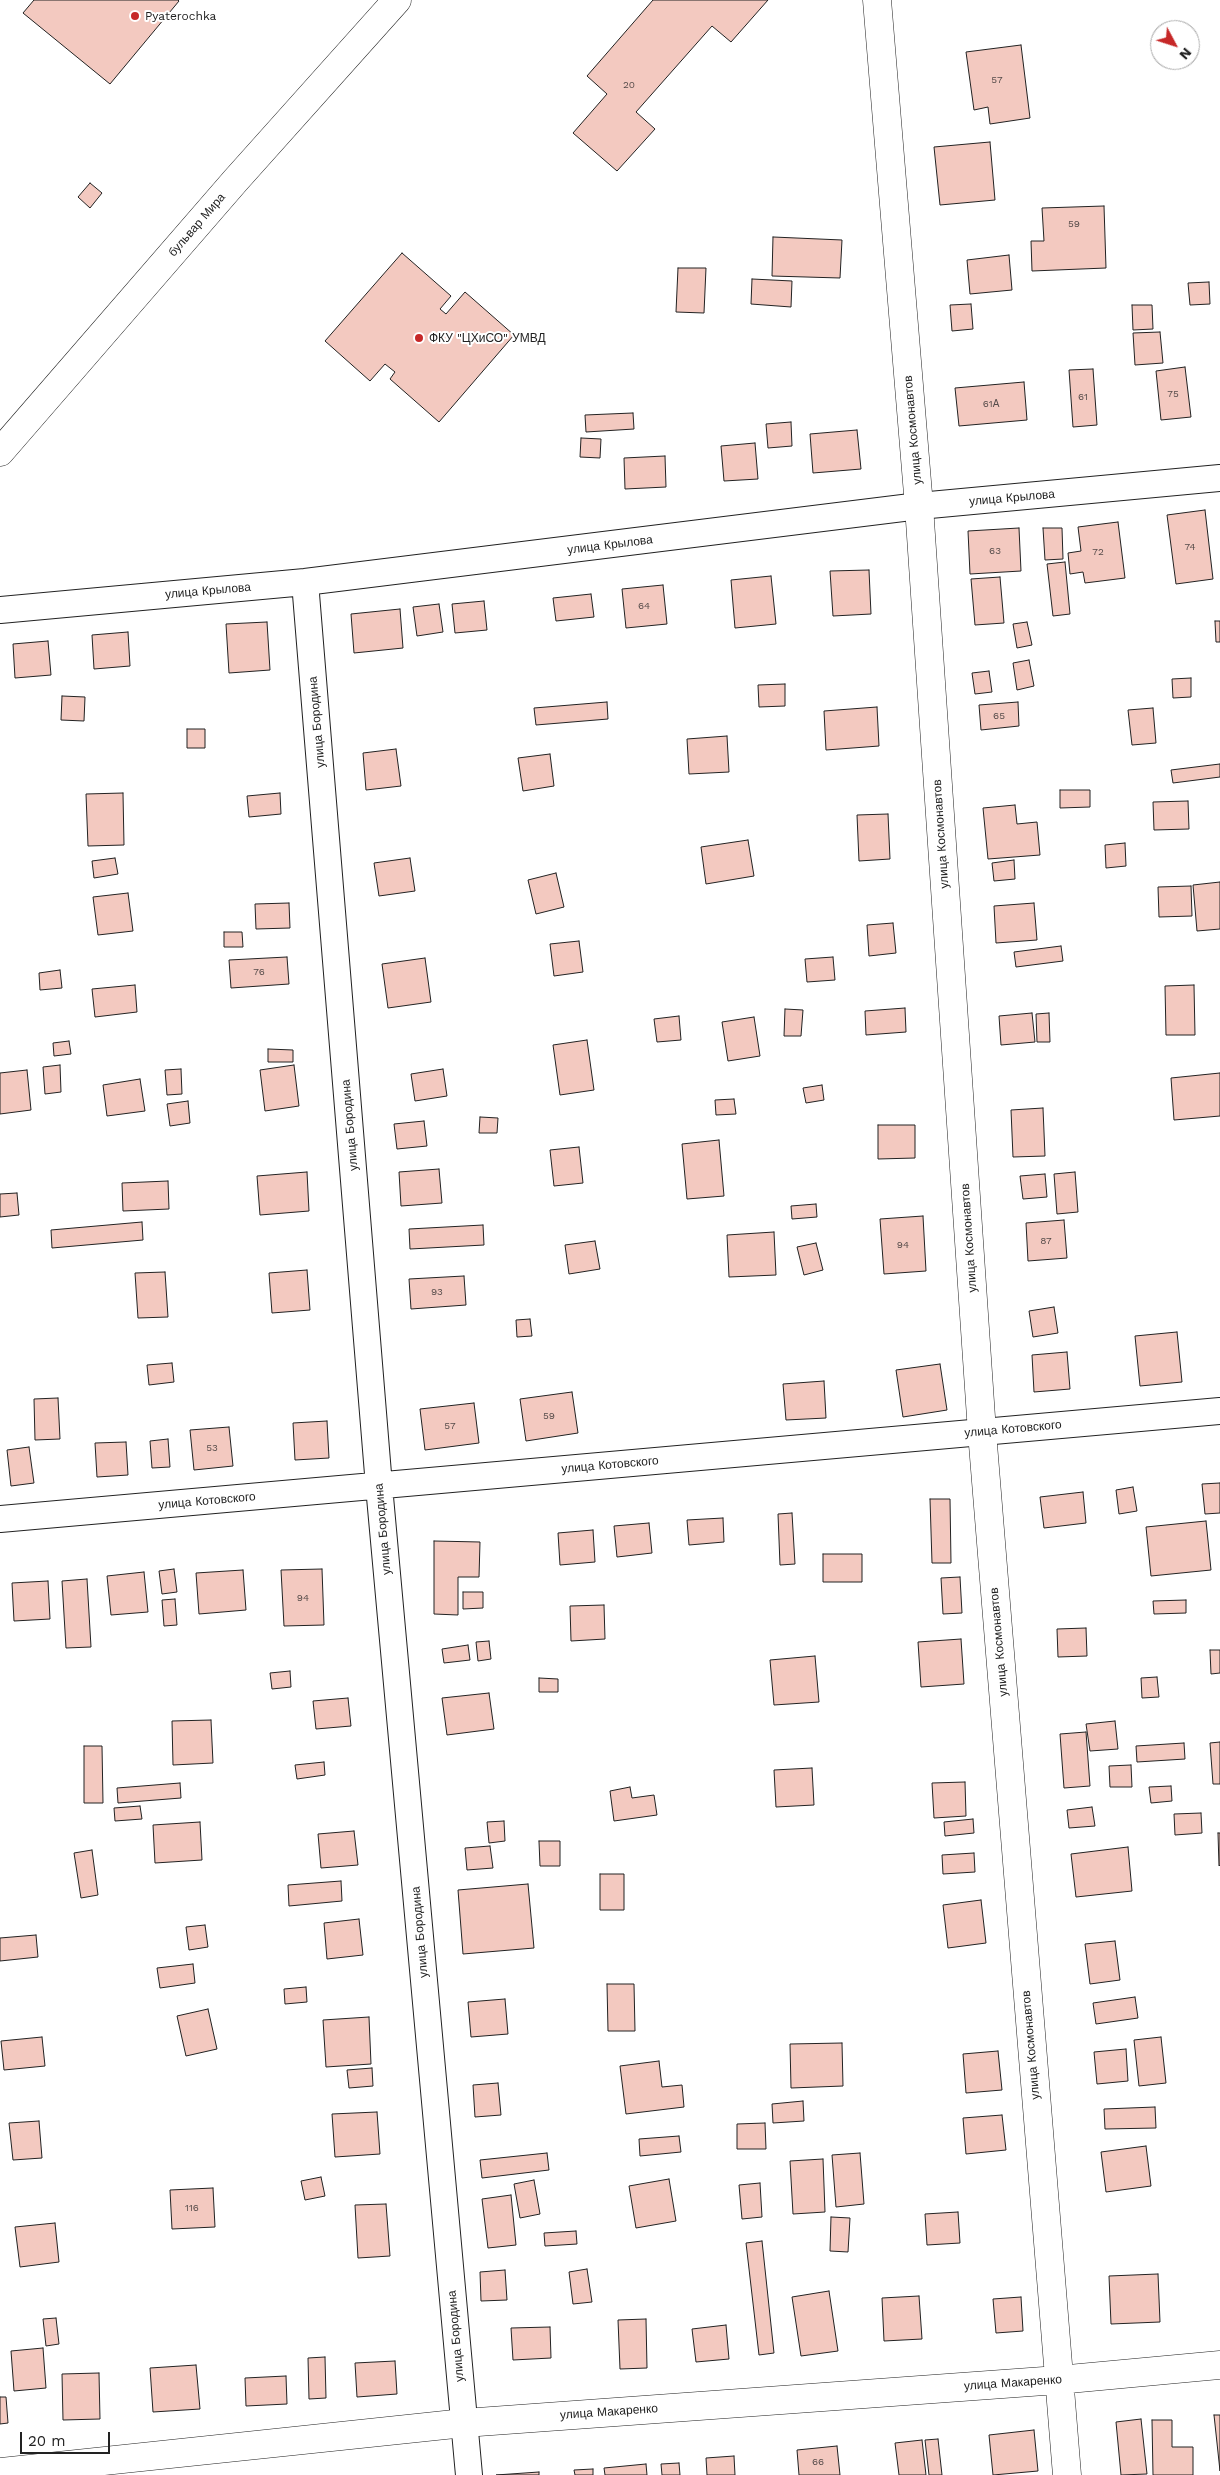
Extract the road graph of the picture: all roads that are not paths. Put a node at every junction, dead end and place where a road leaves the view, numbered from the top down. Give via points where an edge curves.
1 (397, 0) edge
2 (877, 0) edge
3 (0, 452) edge
4 (1220, 478) edge
5 (919, 506) junction
6 (305, 582) junction
7 (0, 610) edge
8 (1220, 1411) edge
9 (982, 1432) junction
10 (379, 1486) junction
11 (0, 1519) edge
12 (1220, 2365) edge
13 (1058, 2380) junction
14 (464, 2423) junction
15 (0, 2472) edge
16 (469, 2475) edge
17 (1067, 2475) edge

1 - 3 street, бульвар Мира
2 - 5 street, улица Космонавтов
4 - 5 street, улица Крылова
5 - 6 street, улица Крылова
5 - 9 street, улица Космонавтов
6 - 7 street, улица Крылова
6 - 10 street, улица Бородина
8 - 9 street, улица Котовского
9 - 10 street, улица Котовского
9 - 13 street, улица Космонавтов
10 - 11 street, улица Котовского
10 - 14 street, улица Бородина
12 - 13 street, улица Макаренко
13 - 14 street, улица Макаренко
13 - 17 street, улица Космонавтов
14 - 15 street, улица Макаренко
14 - 16 street, улица Бородина

